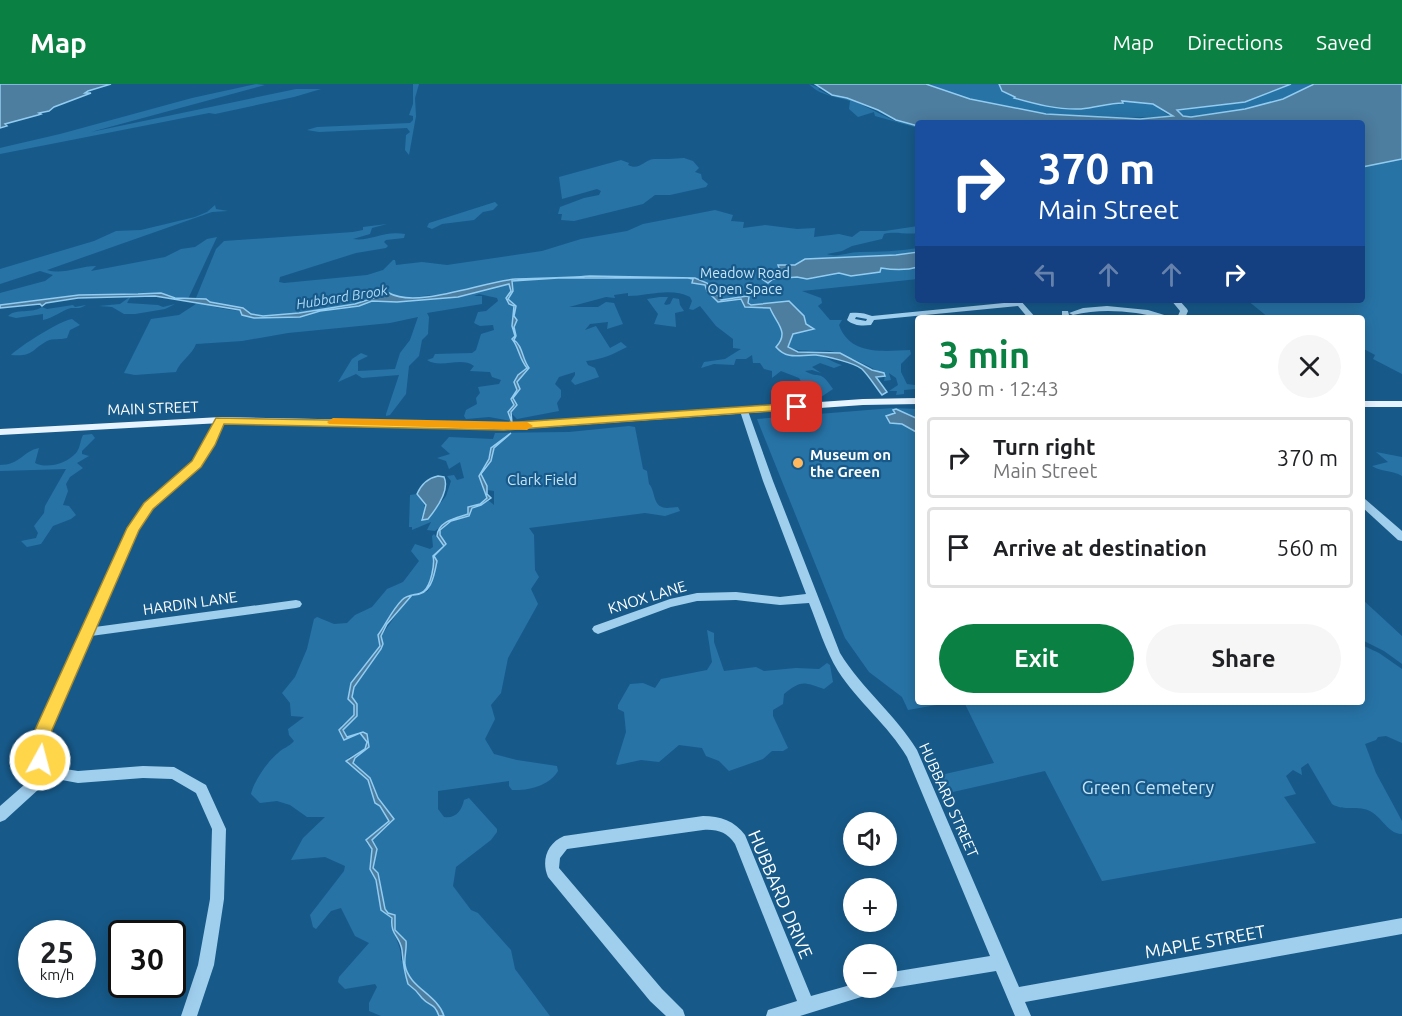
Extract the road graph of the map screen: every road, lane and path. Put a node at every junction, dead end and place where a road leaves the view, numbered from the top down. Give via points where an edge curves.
1 (1009, 303) edge
2 (1019, 303) edge
3 (1029, 315) edge
4 (1075, 315) edge
5 (1156, 315) edge
6 (871, 318) dead end
7 (915, 401) edge
8 (1365, 404) edge
9 (1402, 404) edge
10 (744, 411) junction
11 (220, 420) junction
12 (0, 432) edge
13 (1365, 504) edge
14 (1402, 537) edge
15 (813, 597) junction
16 (296, 604) dead end
17 (598, 628) dead end
18 (89, 632) junction
19 (49, 772) junction
20 (0, 815) edge
21 (1402, 926) edge
22 (1001, 962) junction
23 (897, 979) edge
24 (843, 995) edge
25 (1014, 996) junction
26 (807, 1006) junction
27 (189, 1016) edge
28 (677, 1016) edge
29 (774, 1016) edge
30 (1023, 1016) edge

1 - 6 street
2 - 3 street
4 - 5 street via 1094,309
7 - 10 main road, MAIN STREET
8 - 9 main road
10 - 11 main road, MAIN STREET via 504,427
10 - 15 street, HUBBARD STREET
11 - 12 main road, MAIN STREET
11 - 18 street via 197,464 149,506 133,528
13 - 14 street
15 - 17 street, KNOX LANE via 780,601 697,597
15 - 22 street, HUBBARD STREET via 845,672 896,728 912,754
16 - 18 street, HARDIN LANE
18 - 19 street via 43,730 40,760
19 - 20 street
19 - 27 street via 78,777 174,773 201,789 219,829 218,899 206,965
21 - 25 street, MAPLE STREET
22 - 23 street
22 - 25 street, HUBBARD STREET
24 - 26 street
25 - 30 street, HUBBARD STREET
26 - 28 street, HUBBARD DRIVE via 740,840 729,827 703,823 564,843 552,858 553,872
26 - 29 street

